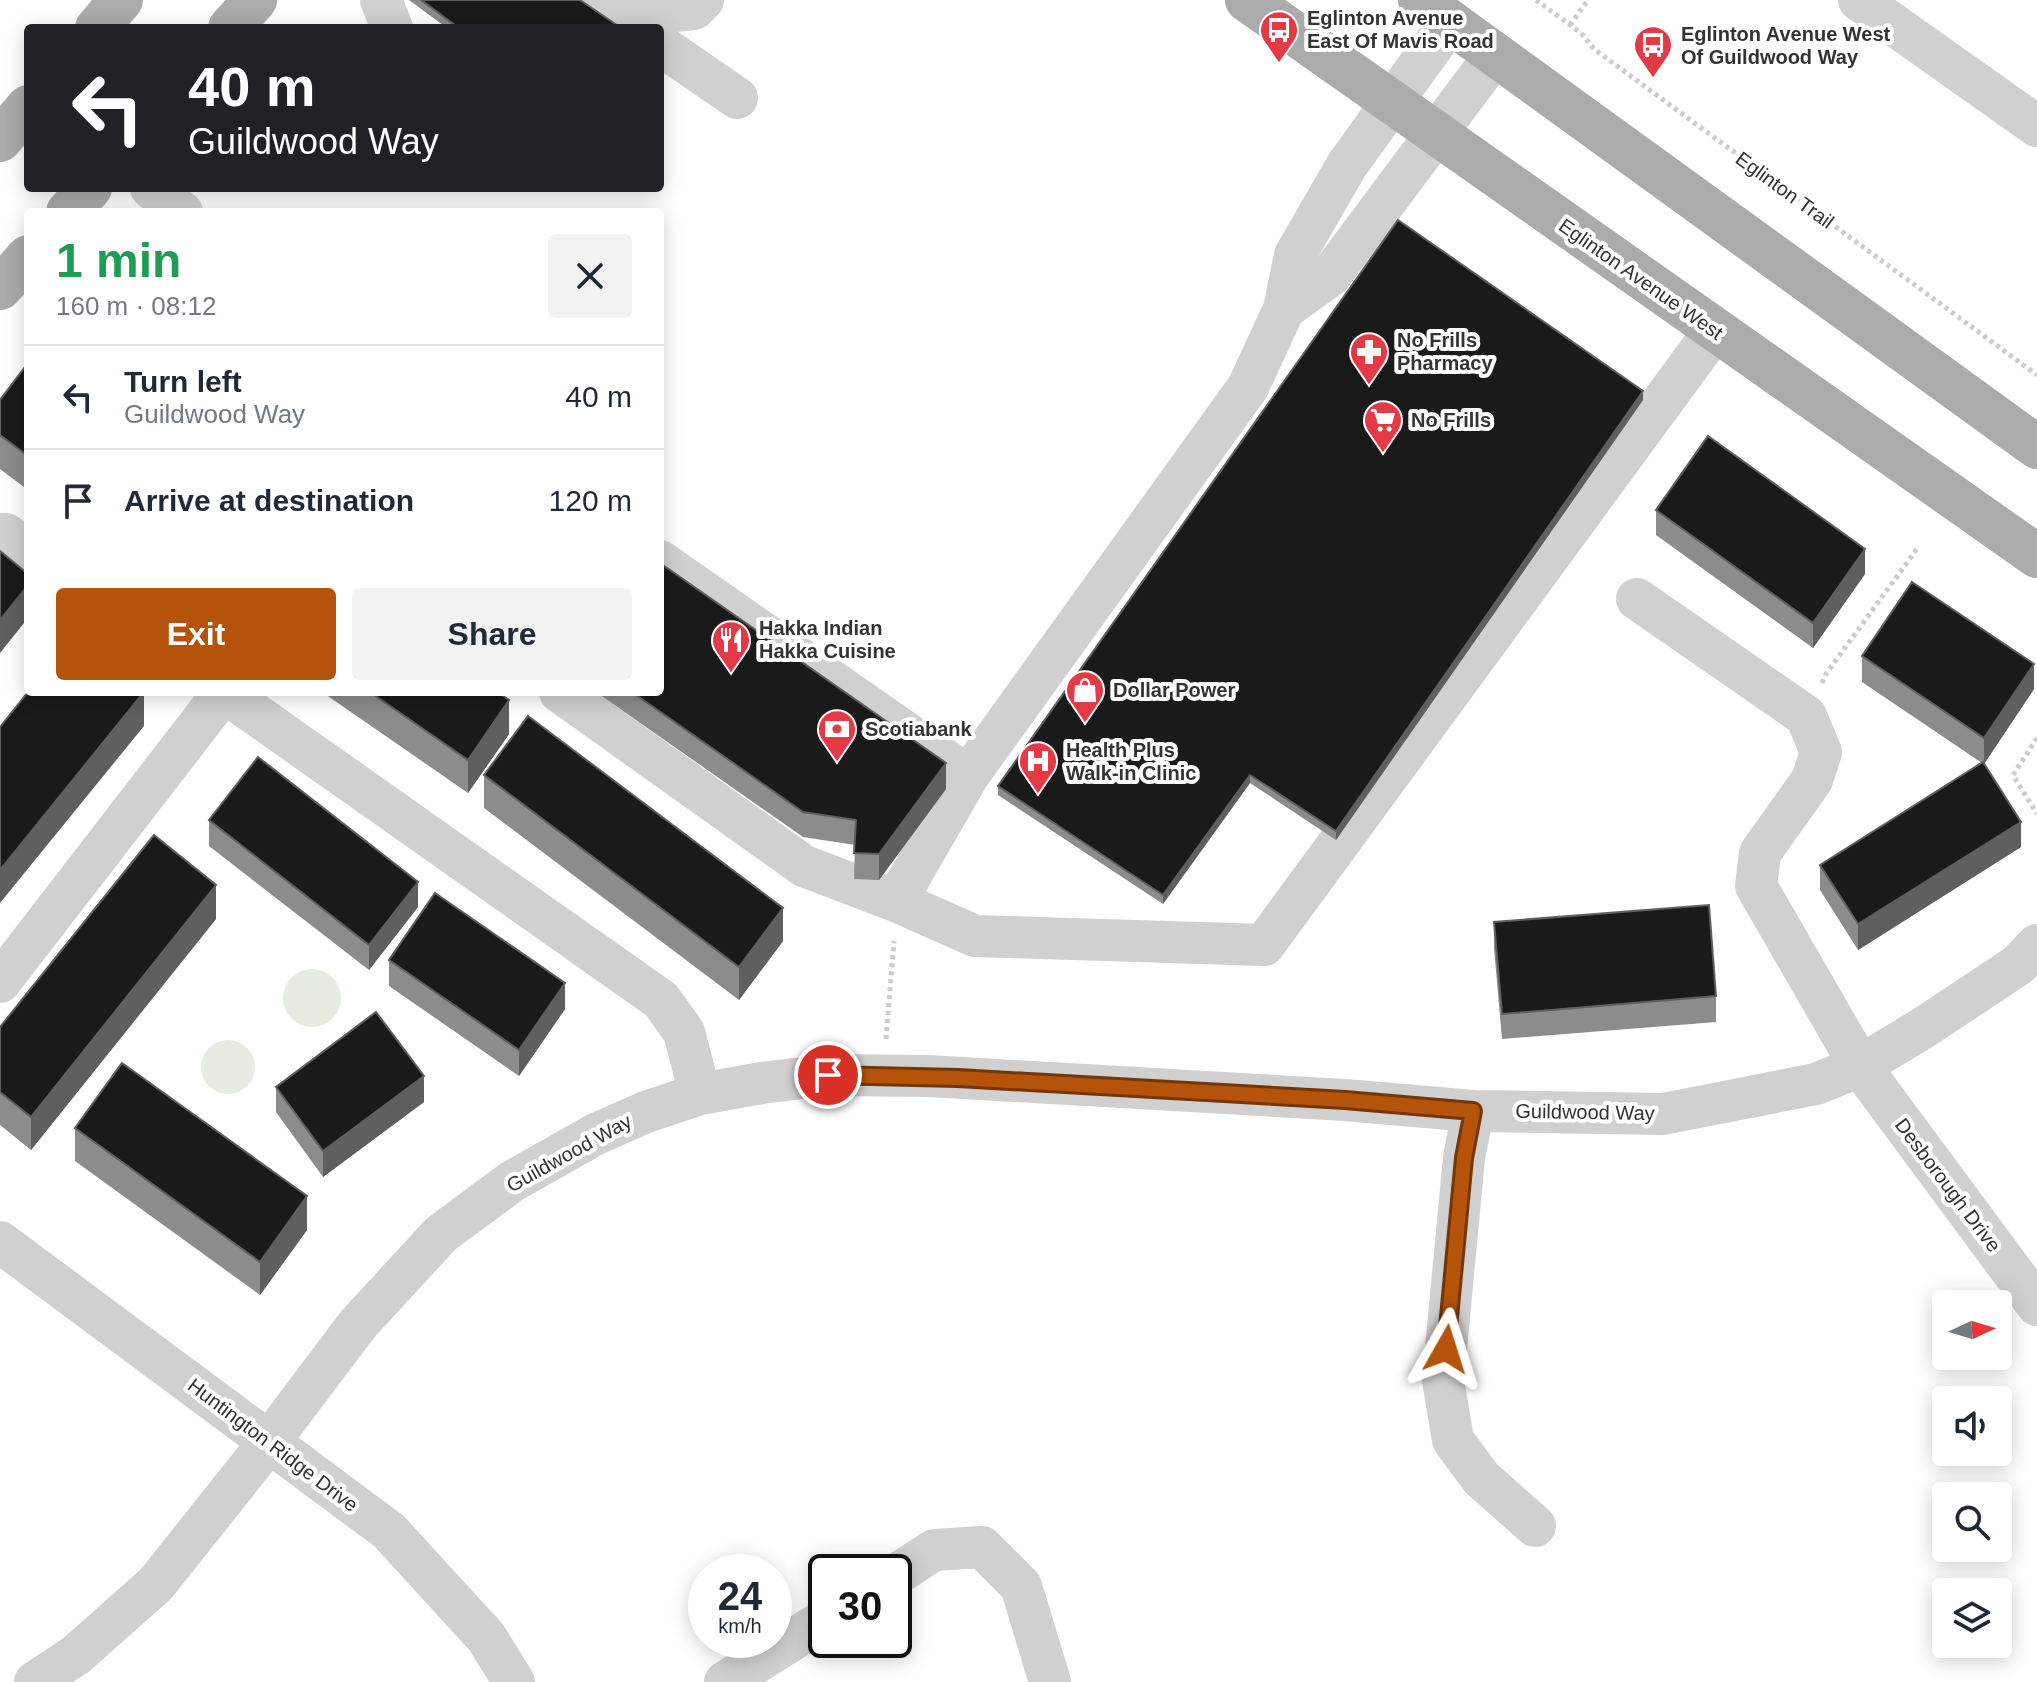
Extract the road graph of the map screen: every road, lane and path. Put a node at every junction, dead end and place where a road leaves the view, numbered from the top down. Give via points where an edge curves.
1 (121, 0) edge
2 (255, 0) edge
3 (381, 0) edge
4 (594, 0) edge
5 (649, 0) edge
6 (703, 0) edge
7 (1247, 0) edge
8 (1536, 0) edge
9 (1588, 0) edge
10 (1859, 0) edge
11 (1435, 11) edge
12 (100, 24) edge
13 (234, 24) edge
14 (390, 24) edge
15 (629, 24) edge
16 (1570, 25) junction
17 (664, 48) edge
18 (1495, 55) junction
19 (737, 98) dead end
20 (1392, 102) junction
21 (24, 112) edge
22 (2037, 126) edge
23 (1436, 134) junction
24 (0, 140) edge
25 (86, 192) edge
26 (156, 192) edge
27 (72, 208) edge
28 (177, 208) edge
29 (24, 261) edge
30 (0, 288) edge
31 (1284, 309) junction
32 (1715, 330) junction
33 (2037, 375) edge
34 (2037, 447) edge
35 (0, 534) edge
36 (1919, 546) dead end
37 (24, 547) edge
38 (2037, 556) edge
39 (664, 564) edge
40 (1637, 599) dead end
41 (221, 696) edge
42 (230, 696) edge
43 (566, 696) edge
44 (1806, 716) junction
45 (2037, 738) edge
46 (968, 776) junction
47 (2037, 814) edge
48 (896, 901) junction
49 (2037, 945) edge
50 (0, 982) edge
51 (1860, 1066) junction
52 (882, 1076) junction
53 (700, 1094) junction
54 (1473, 1111) junction
55 (0, 1242) edge
56 (2037, 1305) edge
57 (269, 1442) junction
58 (1535, 1526) dead end
59 (912, 1564) edge
60 (808, 1630) edge
61 (35, 1682) edge
62 (514, 1682) edge
63 (725, 1682) edge
64 (1050, 1682) edge

1 - 12 main road
2 - 13 main road
3 - 14 street
4 - 15 street
5 - 6 street via 665,12 694,9
7 - 20 main road, Eglinton Avenue West
8 - 16 path, Eglinton Trail
9 - 16 path
10 - 22 street
11 - 18 main road
11 - 20 street
16 - 33 path, Eglinton Trail via 1594,49
17 - 19 street
18 - 23 street
18 - 34 main road
20 - 23 main road, Eglinton Avenue West
20 - 31 street via 1347,165 1295,255
21 - 24 main road
23 - 31 street via 1330,276
23 - 32 main road, Eglinton Avenue West
25 - 27 main road
26 - 28 street
29 - 30 main road
31 - 46 street via 1248,387
32 - 38 main road, Eglinton Avenue West
32 - 48 street via 1264,945 975,936
35 - 37 street
36 - 44 path via 1826,674
39 - 46 street
40 - 44 street
41 - 50 street
42 - 53 street via 661,1000 684,1032
43 - 48 street via 804,866
44 - 51 street, Desborough Drive via 1821,752 1812,780 1760,853 1756,886
45 - 47 path via 2013,775
46 - 48 street
48 - 52 path
49 - 51 street, Guildwood Way via 2018,965
51 - 54 street, Guildwood Way via 1816,1084 1663,1114
51 - 56 street, Desborough Drive
52 - 53 street, Guildwood Way via 828,1075
52 - 54 street, Guildwood Way
53 - 57 street, Guildwood Way via 596,1134 511,1182 441,1234 358,1324
54 - 58 street via 1443,1380 1453,1440 1481,1478
55 - 57 street, Huntington Ridge Drive
57 - 61 street, Guildwood Way via 156,1584 76,1655
57 - 62 street, Huntington Ridge Drive via 389,1531 486,1637
59 - 64 street via 934,1550 982,1547 1021,1586
60 - 63 street

